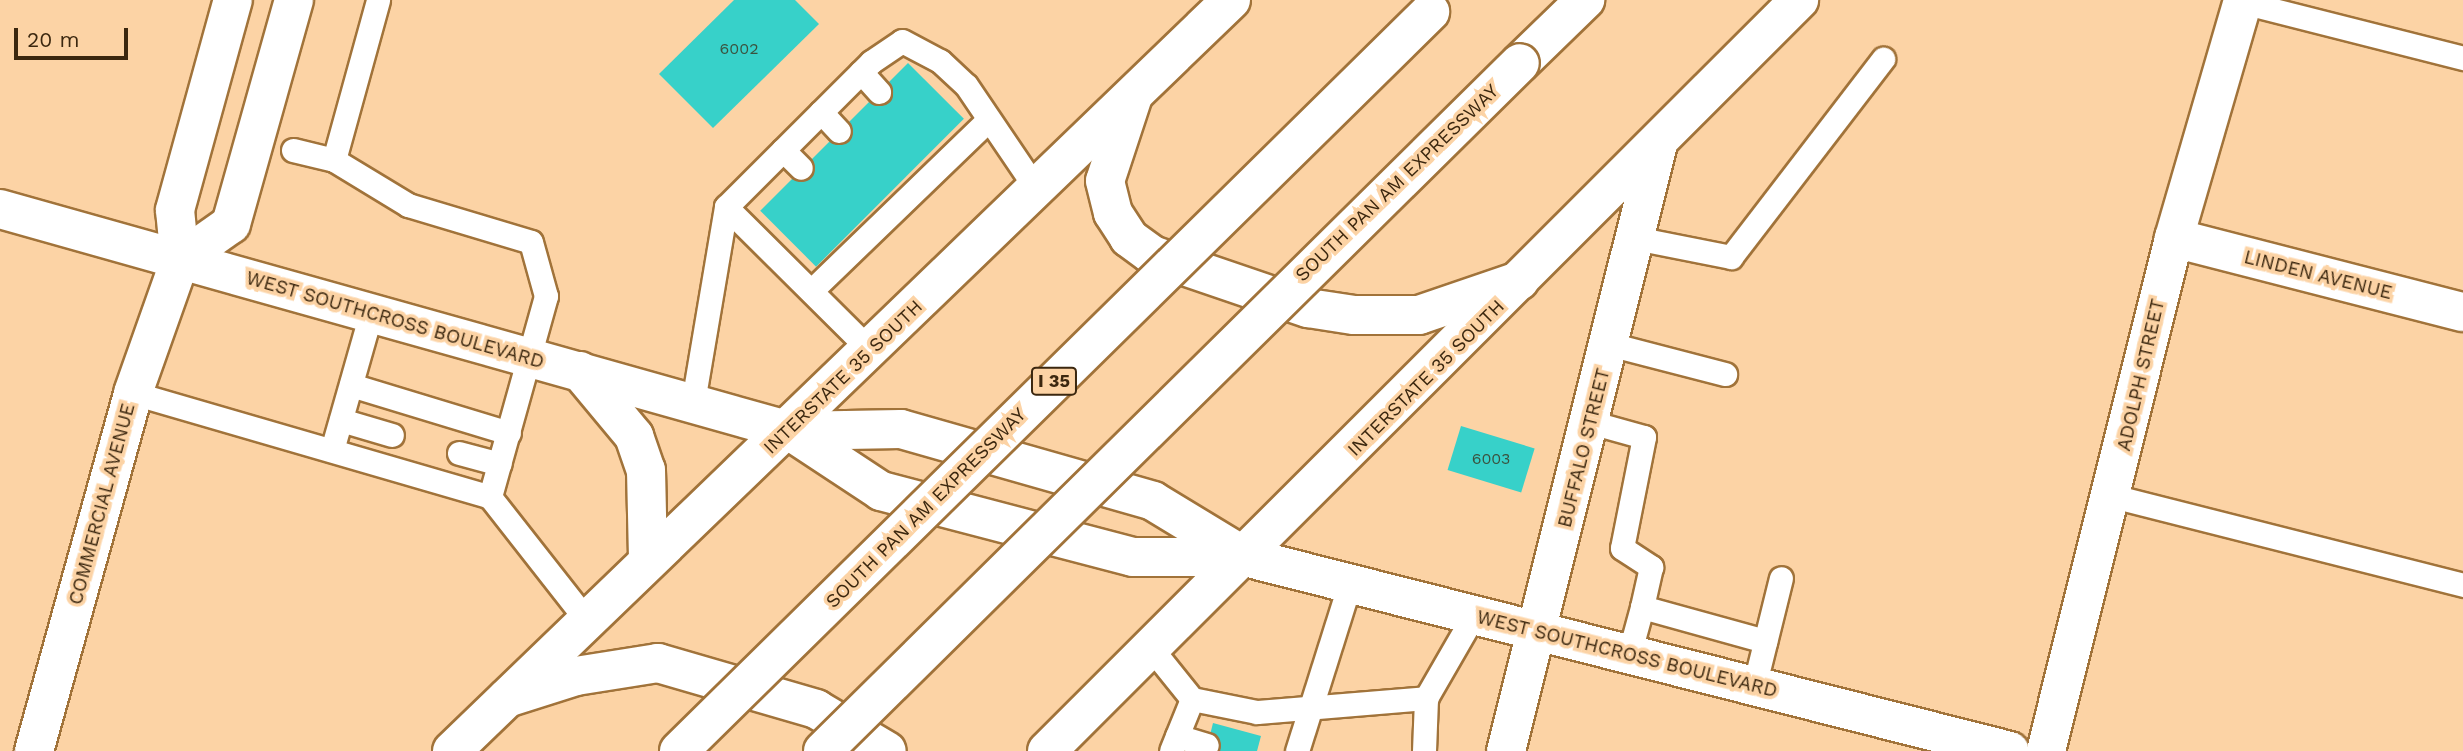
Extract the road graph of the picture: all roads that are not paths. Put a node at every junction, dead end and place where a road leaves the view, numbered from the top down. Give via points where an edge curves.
1 (233, 0) edge
2 (294, 0) edge
3 (378, 0) edge
4 (1231, 0) edge
5 (1586, 0) edge
6 (1799, 0) edge
7 (2243, 1) edge
8 (1436, 6) edge
9 (2463, 58) edge
10 (1883, 59) dead end
11 (861, 72) junction
12 (1135, 90) junction
13 (879, 92) dead end
14 (821, 112) junction
15 (988, 120) junction
16 (839, 131) dead end
17 (1658, 144) junction
18 (293, 150) dead end
19 (783, 150) junction
20 (334, 160) junction
21 (801, 168) dead end
22 (1034, 187) junction
23 (726, 207) junction
24 (0, 209) edge
25 (2174, 237) junction
26 (1635, 238) junction
27 (180, 260) junction
28 (1527, 279) junction
29 (811, 291) junction
30 (2463, 312) edge
31 (371, 313) junction
32 (1609, 344) junction
33 (871, 351) junction
34 (531, 357) junction
35 (580, 371) junction
36 (1725, 374) dead end
37 (351, 385) junction
38 (133, 393) junction
39 (694, 402) junction
40 (341, 420) junction
41 (1590, 422) junction
42 (790, 431) junction
43 (509, 433) junction
44 (392, 435) dead end
45 (332, 450) junction
46 (459, 453) dead end
47 (500, 464) junction
48 (2112, 496) junction
49 (490, 497) junction
50 (1245, 557) junction
51 (648, 561) junction
52 (1781, 578) dead end
53 (1350, 583) junction
54 (2463, 584) edge
55 (1642, 607) junction
56 (1474, 615) junction
57 (585, 618) junction
58 (1539, 632) junction
59 (1765, 641) junction
60 (1151, 648) junction
61 (1629, 656) junction
62 (1754, 687) junction
63 (1426, 698) junction
64 (1192, 699) junction
65 (500, 700) junction
66 (1308, 710) junction
67 (1174, 743) edge
68 (1207, 745) dead end
69 (34, 751) edge
70 (452, 751) edge
71 (679, 751) edge
72 (823, 751) edge
73 (887, 751) edge
74 (1047, 751) edge
75 (1297, 751) edge
76 (1424, 751) edge
77 (1506, 751) edge
78 (2010, 751) edge
79 (2046, 751) edge

1 - 27 main road, COMMERCIAL AVENUE via 175,210
2 - 27 main road via 230,224
3 - 20 lane
4 - 12 main road, INTERSTATE 35 SOUTH
5 - 72 main road, SOUTH PAN AM EXPRESSWAY, bridge
6 - 17 main road, INTERSTATE 35 SOUTH
7 - 9 lane
7 - 25 main road, ADOLPH STREET
8 - 71 main road, SOUTH PAN AM EXPRESSWAY / I 35, bridge
10 - 26 lane via 1731,257
11 - 13 lane
11 - 14 lane
11 - 15 lane via 902,41 940,61
12 - 22 main road, INTERSTATE 35 SOUTH
12 - 28 main road via 1105,181 1113,213 1129,238 1152,255 1308,308 1354,315 1419,315
14 - 16 lane
14 - 19 lane
15 - 22 lane
15 - 29 lane via 938,156 861,232
17 - 26 main road, BUFFALO STREET
17 - 28 main road, INTERSTATE 35 SOUTH
18 - 20 lane
19 - 21 lane
19 - 23 lane
20 - 34 lane via 408,205 531,242 546,296
22 - 33 main road, INTERSTATE 35 SOUTH
23 - 29 lane
23 - 39 lane
24 - 27 main road, WEST SOUTHCROSS BOULEVARD
25 - 30 main road, LINDEN AVENUE
25 - 48 main road, ADOLPH STREET
26 - 32 main road, BUFFALO STREET
27 - 31 main road, WEST SOUTHCROSS BOULEVARD
27 - 38 main road, COMMERCIAL AVENUE
28 - 50 main road, INTERSTATE 35 SOUTH
29 - 33 lane
31 - 34 main road, WEST SOUTHCROSS BOULEVARD
31 - 37 lane
32 - 36 lane
32 - 41 main road, BUFFALO STREET
33 - 42 main road, INTERSTATE 35 SOUTH
34 - 35 main road, WEST SOUTHCROSS BOULEVARD
34 - 43 lane
35 - 39 main road, WEST SOUTHCROSS BOULEVARD
35 - 51 main road via 634,436 646,470
37 - 40 lane
37 - 43 lane
38 - 45 lane
38 - 69 main road, COMMERCIAL AVENUE
39 - 42 main road, WEST SOUTHCROSS BOULEVARD
40 - 44 lane
40 - 45 lane
41 - 55 lane via 1644,437 1622,548 1651,567
41 - 58 main road, BUFFALO STREET
42 - 50 main road, WEST SOUTHCROSS BOULEVARD via 901,429 1153,501
42 - 50 main road, WEST SOUTHCROSS BOULEVARD via 881,491 1133,557
42 - 51 main road, INTERSTATE 35 SOUTH
43 - 47 lane
45 - 49 lane
46 - 47 lane
47 - 49 lane
48 - 54 lane
48 - 79 main road, ADOLPH STREET
49 - 57 lane
50 - 53 main road, WEST SOUTHCROSS BOULEVARD
50 - 60 main road, INTERSTATE 35 SOUTH
51 - 57 main road, INTERSTATE 35 SOUTH
52 - 59 lane
53 - 56 main road, WEST SOUTHCROSS BOULEVARD
53 - 66 lane
55 - 59 lane
55 - 61 lane
56 - 58 main road, WEST SOUTHCROSS BOULEVARD
56 - 63 lane
57 - 65 main road, INTERSTATE 35 SOUTH
58 - 61 main road, WEST SOUTHCROSS BOULEVARD
58 - 77 main road, BUFFALO STREET
59 - 62 lane
60 - 64 lane
60 - 74 main road, INTERSTATE 35 SOUTH
61 - 62 main road, WEST SOUTHCROSS BOULEVARD
62 - 78 main road, WEST SOUTHCROSS BOULEVARD
63 - 66 lane
63 - 76 lane
64 - 66 lane via 1257,712
64 - 67 lane
65 - 70 main road, INTERSTATE 35 SOUTH
65 - 73 main road via 576,676 658,663 816,709
66 - 75 lane
67 - 68 lane

